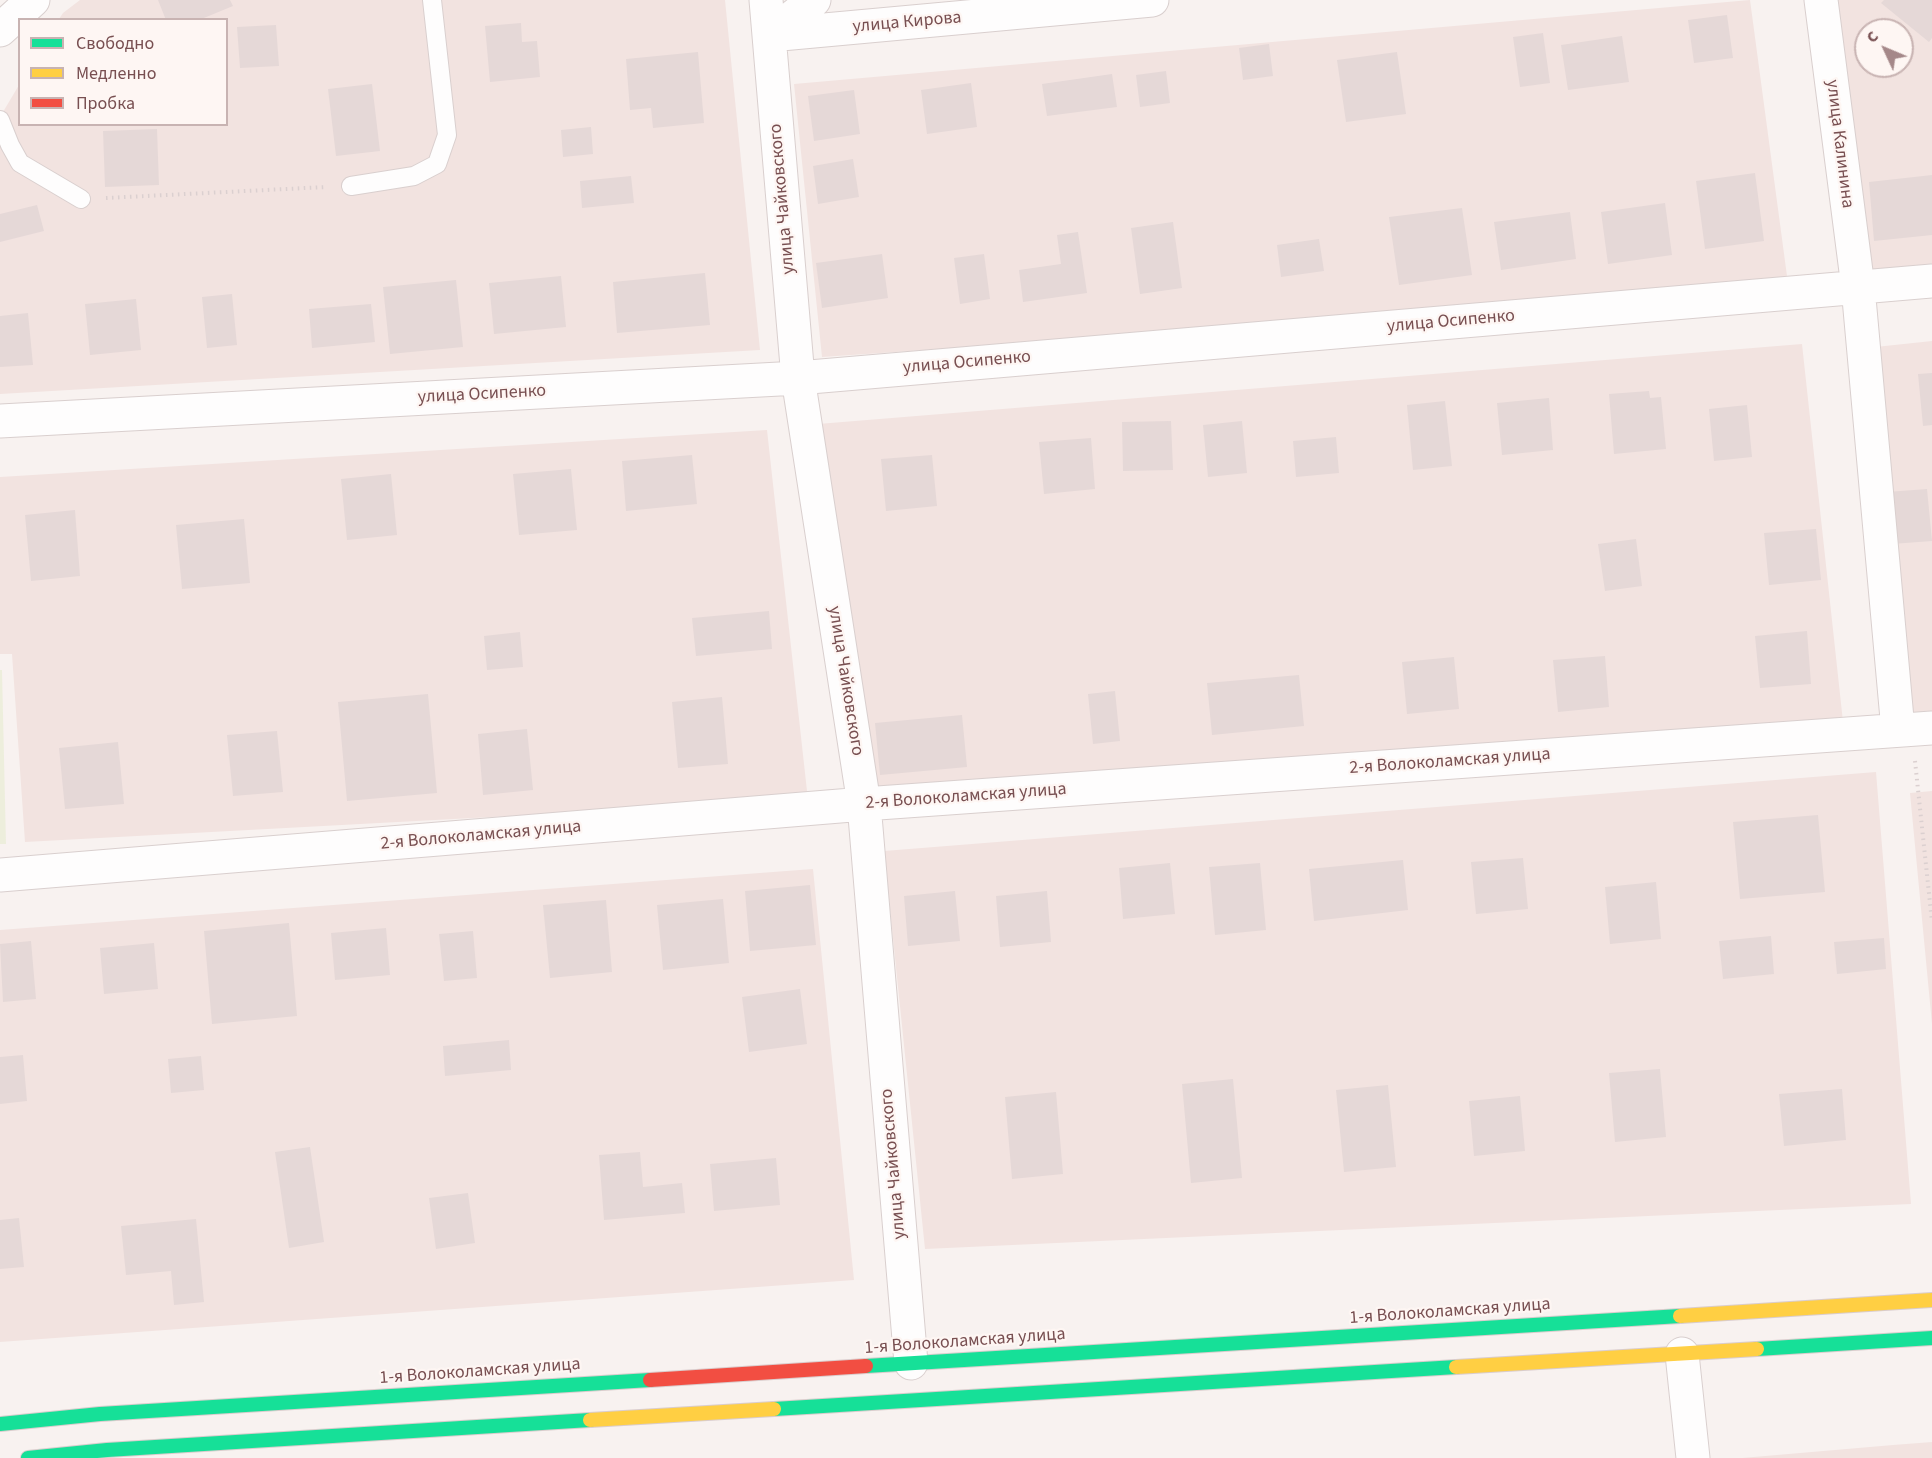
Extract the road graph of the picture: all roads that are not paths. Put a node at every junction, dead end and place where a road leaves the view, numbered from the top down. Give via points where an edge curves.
1 (33, 0) edge
2 (432, 0) edge
3 (766, 0) edge
4 (814, 0) edge
5 (1152, 0) edge
6 (1821, 0) edge
7 (0, 30) edge
8 (770, 35) junction
9 (0, 120) edge
10 (351, 186) road end
11 (81, 199) road end
12 (1932, 281) edge
13 (1858, 287) junction
14 (798, 378) junction
15 (0, 421) edge
16 (1932, 728) edge
17 (1898, 730) junction
18 (864, 804) junction
19 (0, 875) edge
20 (1932, 1300) edge
21 (1932, 1338) edge
22 (1682, 1354) junction
23 (911, 1363) junction
24 (0, 1424) edge
25 (28, 1458) edge
26 (1693, 1458) edge

1 - 7 street
2 - 10 lane via 447,135 437,164 414,176
3 - 8 street, улица Чайковского
4 - 8 street
5 - 8 street, улица Кирова
6 - 13 street, улица Калинина
8 - 14 street, улица Чайковского
9 - 11 lane via 20,163
12 - 13 street, улица Осипенко
13 - 14 street, улица Осипенко
13 - 17 street, улица Калинина
14 - 15 street, улица Осипенко
14 - 18 street, улица Чайковского
16 - 17 street, 2-я Волоколамская улица
17 - 18 street, 2-я Волоколамская улица
18 - 19 street, 2-я Волоколамская улица
18 - 23 street, улица Чайковского
20 - 23 main road, 1-я Волоколамская улица
21 - 22 main road
22 - 25 main road
22 - 26 street
23 - 24 main road, 1-я Волоколамская улица via 100,1414

